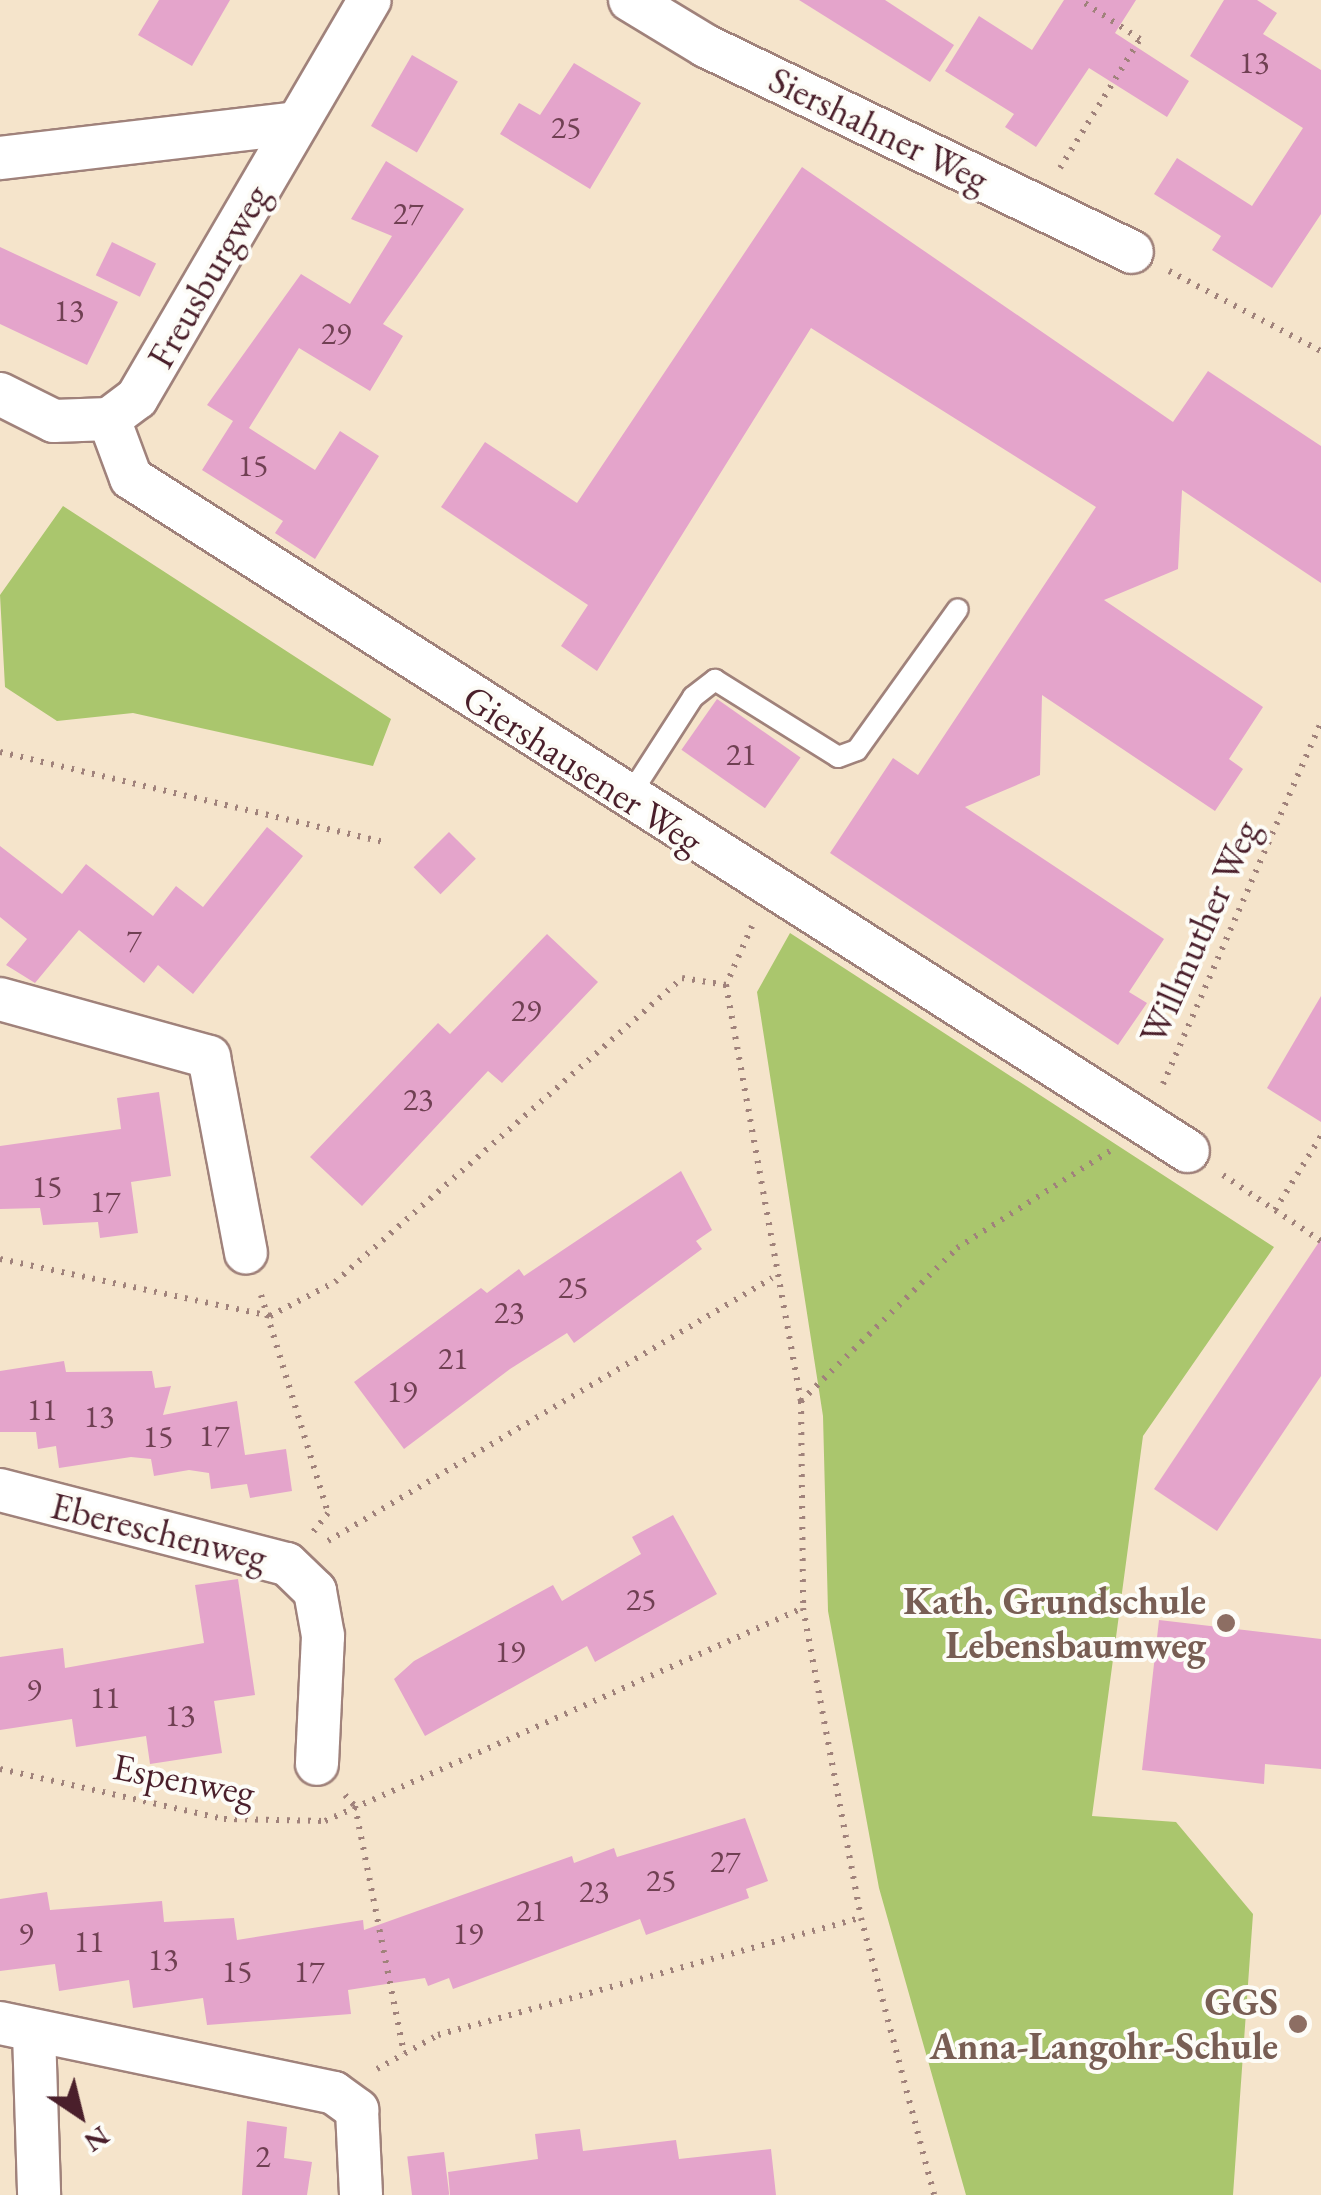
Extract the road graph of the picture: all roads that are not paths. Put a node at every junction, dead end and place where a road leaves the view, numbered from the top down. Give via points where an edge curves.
1 (370, 0) edge
2 (630, 0) edge
3 (296, 123) junction
4 (0, 158) edge
5 (1132, 252) road end
6 (0, 394) edge
7 (109, 420) junction
8 (958, 609) dead end
9 (628, 798) junction
10 (0, 999) edge
11 (1188, 1151) road end
12 (246, 1253) road end
13 (0, 1490) edge
14 (317, 1764) road end
15 (17, 2028) edge
16 (38, 2195) edge
17 (361, 2195) edge

1 - 3 street, Freusburgweg
2 - 5 street, Siershahner Weg
3 - 4 street, Freusburgweg
3 - 7 street, Freusburgweg via 138,398
6 - 7 street via 54,421
7 - 9 street, Giershausener Weg via 131,478
8 - 9 lane via 856,750 838,757 716,680 693,697
9 - 11 street, Giershausener Weg via 1147,1119
10 - 12 street via 209,1056
13 - 14 street, Ebereschenweg via 288,1564 314,1591 322,1636
15 - 16 street
15 - 17 street via 334,2093 357,2110

